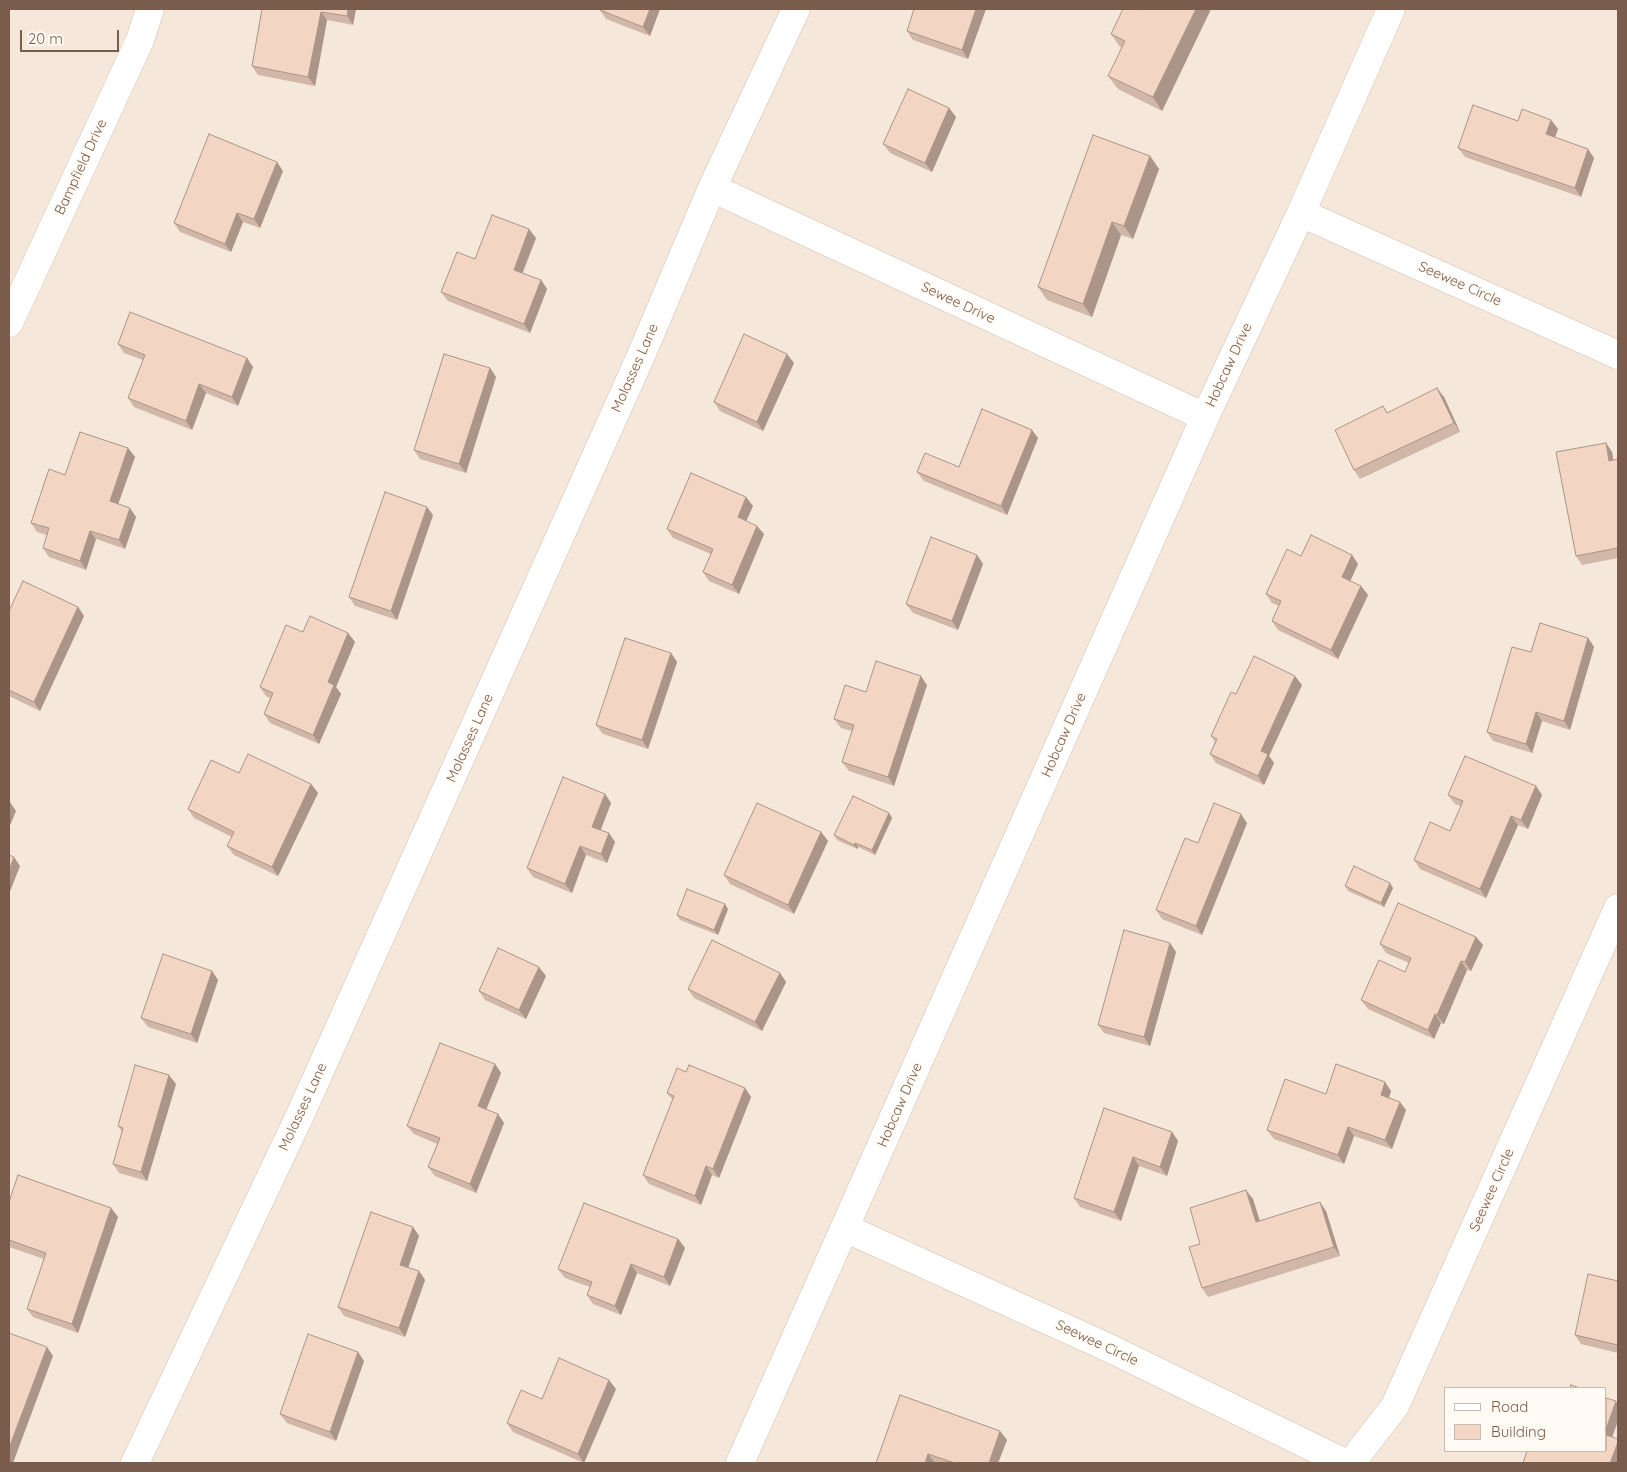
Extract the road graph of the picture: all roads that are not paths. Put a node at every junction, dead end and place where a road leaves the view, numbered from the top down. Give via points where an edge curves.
1 (150, 9) edge
2 (796, 9) edge
3 (1391, 9) edge
4 (712, 188) junction
5 (1301, 213) junction
6 (9, 323) edge
7 (1618, 355) edge
8 (1205, 417) junction
9 (1618, 908) edge
10 (846, 1228) junction
11 (135, 1463) edge
12 (740, 1463) edge
13 (1345, 1463) edge
14 (1351, 1463) edge

1 - 6 street, Bampfield Drive via 140,40
2 - 4 street, Molasses Lane
3 - 5 street, Hobcaw Drive
4 - 8 street, Sewee Drive
4 - 11 street, Molasses Lane via 640,358 305,1104
5 - 7 street, Seewee Circle
5 - 8 street, Hobcaw Drive
8 - 10 street, Hobcaw Drive
9 - 14 street, Seewee Circle via 1395,1406
10 - 12 street, Hobcaw Drive
10 - 13 street, Seewee Circle via 1109,1348

